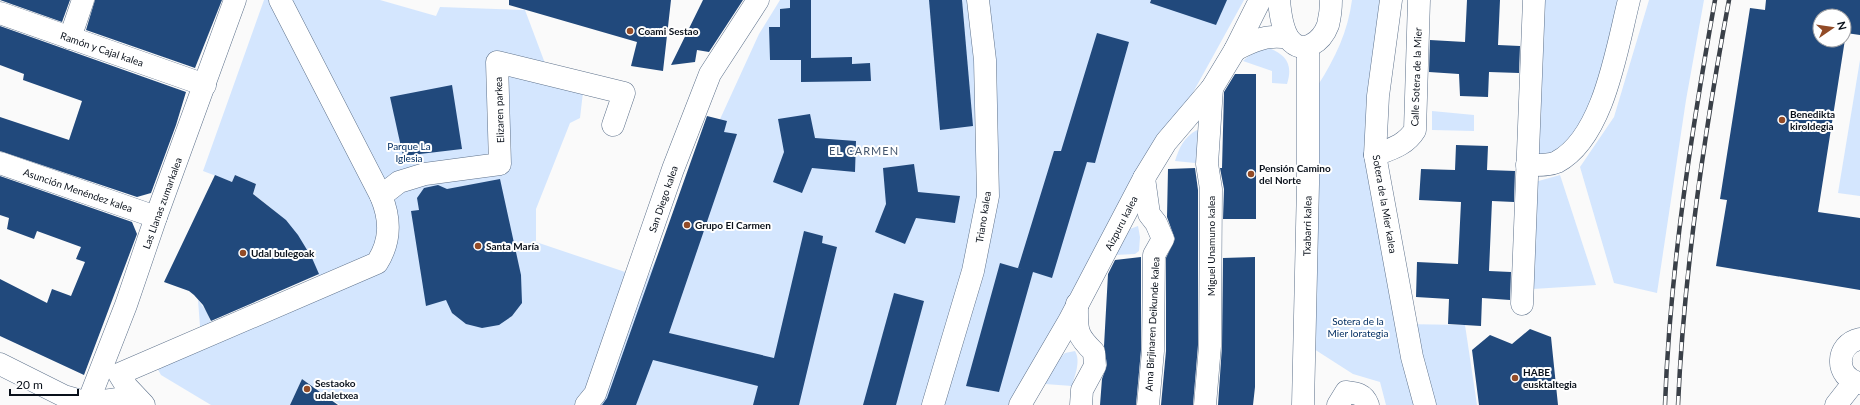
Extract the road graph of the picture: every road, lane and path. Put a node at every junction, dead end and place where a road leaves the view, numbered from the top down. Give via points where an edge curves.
1 (83, 0) edge
2 (235, 0) edge
3 (280, 0) edge
4 (758, 0) edge
5 (978, 0) edge
6 (1260, 0) edge
7 (1279, 0) edge
8 (1331, 0) edge
9 (1391, 0) edge
10 (1419, 0) edge
11 (1534, 0) edge
12 (1629, 0) edge
13 (0, 13) edge
14 (70, 38) junction
15 (1288, 38) junction
16 (1308, 47) junction
17 (1235, 50) junction
18 (205, 85) junction
19 (1212, 88) junction
20 (613, 125) dead end
21 (1375, 155) junction
22 (0, 163) edge
23 (1527, 165) junction
24 (1144, 178) junction
25 (381, 196) junction
26 (156, 217) junction
27 (1077, 303) junction
28 (1522, 304) dead end
29 (1860, 339) edge
30 (0, 364) edge
31 (1857, 382) edge
32 (88, 404) edge
33 (138, 405) edge
34 (144, 405) edge
35 (586, 405) edge
36 (933, 405) edge
37 (1020, 405) edge
38 (1081, 405) edge
39 (1148, 405) edge
40 (1205, 405) edge
41 (1303, 405) edge
42 (1338, 405) edge
43 (1368, 405) edge
44 (1425, 405) edge
45 (1836, 405) edge

1 - 14 street
2 - 18 street, Las Llanas zumarkalea
3 - 25 street
4 - 35 street, San Diego kalea via 710,74 673,169 595,394
5 - 36 street, Triano kalea via 985,60 988,196 973,271
6 - 17 street, Aizpuru kalea
7 - 15 street
8 - 16 street via 1324,34
9 - 21 street, Sotera de la Mier kalea via 1378,96
10 - 21 street, Calle Sotera de la Mier via 1415,130 1409,139 1397,147
11 - 23 street
12 - 23 street via 1604,99 1589,130 1572,151 1556,162 1542,166
13 - 14 street, Ramón y Cajal kalea
14 - 18 street, Ramón y Cajal kalea
15 - 16 street via 1300,47
15 - 17 street via 1266,37
16 - 41 street, Txabarri kalea
17 - 19 street, Aizpuru kalea
18 - 26 street, Las Llanas zumarkalea
19 - 24 street, Aizpuru kalea via 1166,142
19 - 40 street, Miguel Unamuno kalea via 1207,164 1211,189 1210,346
20 - 25 street, Elizaren parkea via 624,93 497,62 500,164 425,174 399,182
21 - 44 street, Sotera de la Mier kalea via 1412,357
22 - 26 street, Asunción Menéndez kalea
23 - 28 street
24 - 27 street, Aizpuru kalea
24 - 39 street, Ama Birjinaren Deikunde kalea via 1149,214 1163,239 1154,255 1153,351
25 - 34 street via 389,222 384,252 377,263 119,374
26 - 32 street, Las Llanas zumarkalea via 126,306
27 - 37 street, Aizpuru kalea
27 - 38 street via 1077,329 1083,341 1094,352 1095,366 1082,390
29 - 31 street via 1848,344 1841,356 1840,364 1847,376
30 - 32 street via 64,396
31 - 45 street
32 - 33 street via 118,399
42 - 43 street via 1346,392 1357,393 1366,399

